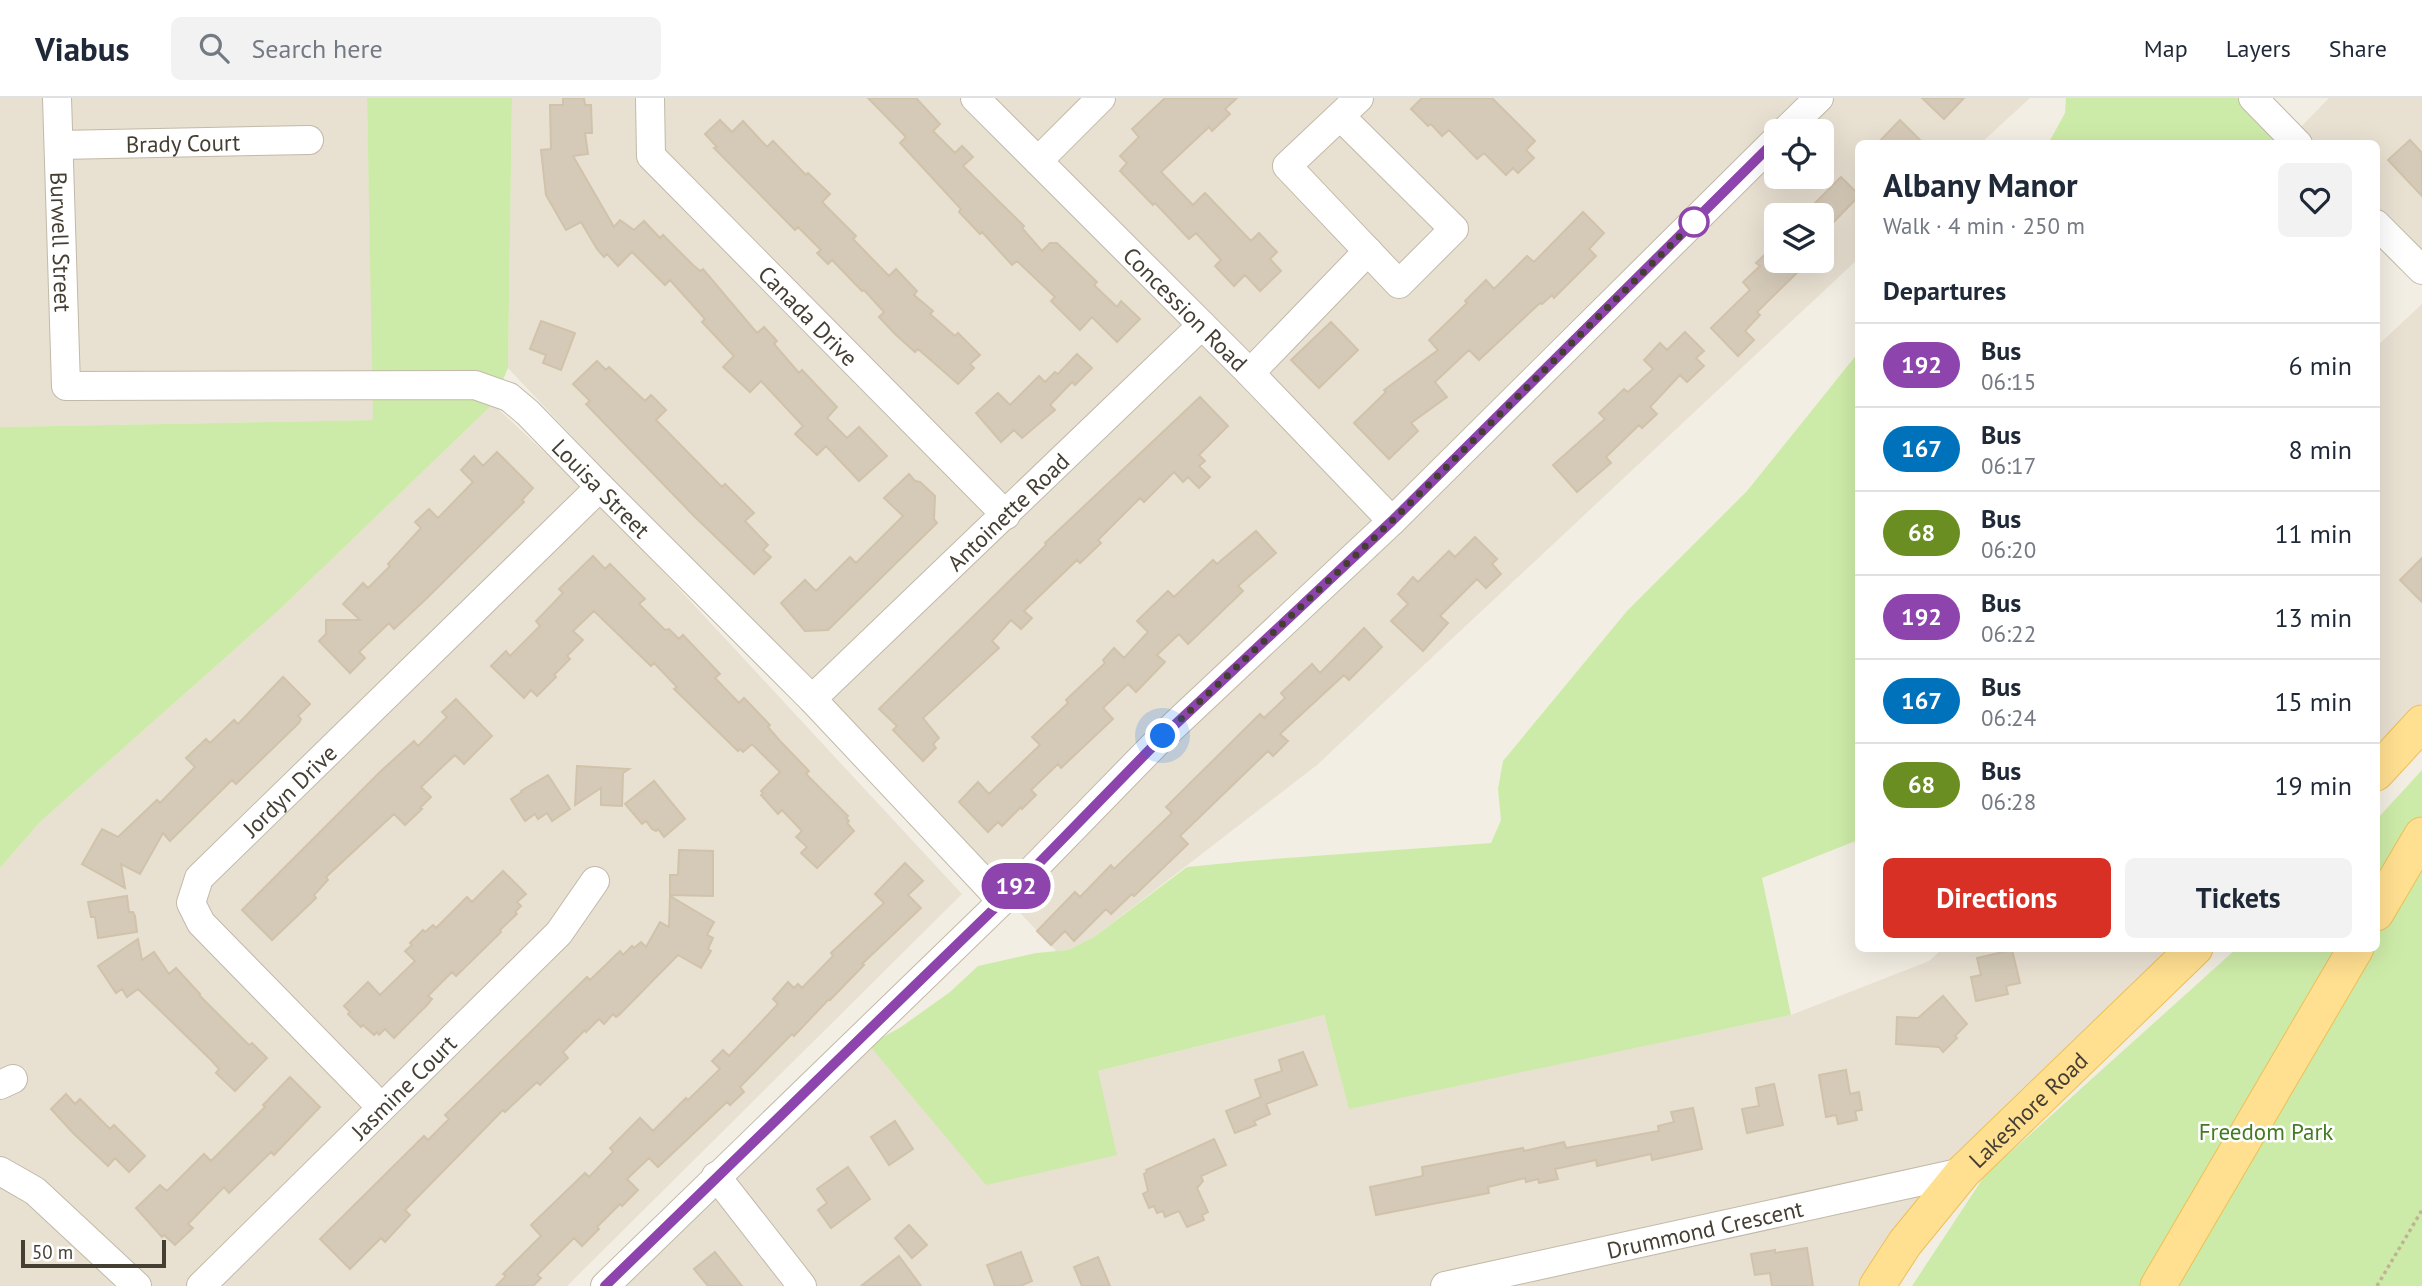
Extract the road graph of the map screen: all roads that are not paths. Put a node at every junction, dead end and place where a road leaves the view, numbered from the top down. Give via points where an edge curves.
1 (57, 98) edge
2 (650, 98) edge
3 (975, 98) edge
4 (1101, 98) edge
5 (1819, 98) edge
6 (2253, 98) edge
7 (1350, 107) edge
8 (1797, 119) edge
9 (309, 140) dead end
10 (2294, 140) edge
11 (59, 145) junction
12 (1764, 152) edge
13 (1038, 161) junction
14 (2380, 228) edge
15 (1368, 251) junction
16 (2422, 271) edge
17 (1202, 325) junction
18 (1250, 373) junction
19 (66, 386) joint
20 (600, 487) junction
21 (1006, 514) junction
22 (1392, 521) junction
23 (812, 699) junction
24 (2422, 723) edge
25 (2380, 769) edge
26 (2422, 835) edge
27 (595, 881) dead end
28 (1002, 901) junction
29 (2380, 906) edge
30 (2191, 952) edge
31 (2354, 952) edge
32 (381, 1107) junction
33 (0, 1171) edge
34 (1963, 1172) junction
35 (716, 1176) junction
36 (137, 1286) edge
37 (201, 1286) edge
38 (605, 1286) edge
39 (802, 1286) edge
40 (1445, 1286) edge
41 (1877, 1286) edge
42 (2158, 1286) edge

1 - 11 street, Burwell Street
2 - 21 street, Canada Drive via 651,156
3 - 13 street, Concession Road
4 - 13 street
5 - 8 street
6 - 10 street
7 - 15 street via 1287,166
7 - 15 street via 1454,229 1399,284
9 - 11 street, Brady Court
11 - 19 street, Burwell Street
12 - 22 street
13 - 17 street, Concession Road
14 - 16 street
15 - 18 street
17 - 18 street, Concession Road
17 - 21 street, Antoinette Road
18 - 22 street, Concession Road
19 - 20 street, Louisa Street via 475,385 509,397
20 - 23 street, Louisa Street
20 - 32 street, Jordyn Drive via 199,878 191,903 201,923
21 - 23 street, Antoinette Road
22 - 28 street via 1163,736
23 - 28 street, Louisa Street
24 - 25 main road
26 - 29 main road
27 - 32 street, Jasmine Court via 559,933
28 - 35 street
30 - 34 main road, Lakeshore Road
31 - 42 main road
32 - 37 street, Jasmine Court
33 - 36 street via 35,1191
34 - 40 street, Drummond Crescent
34 - 41 main road, Lakeshore Road via 1905,1243
35 - 38 street
35 - 39 street

